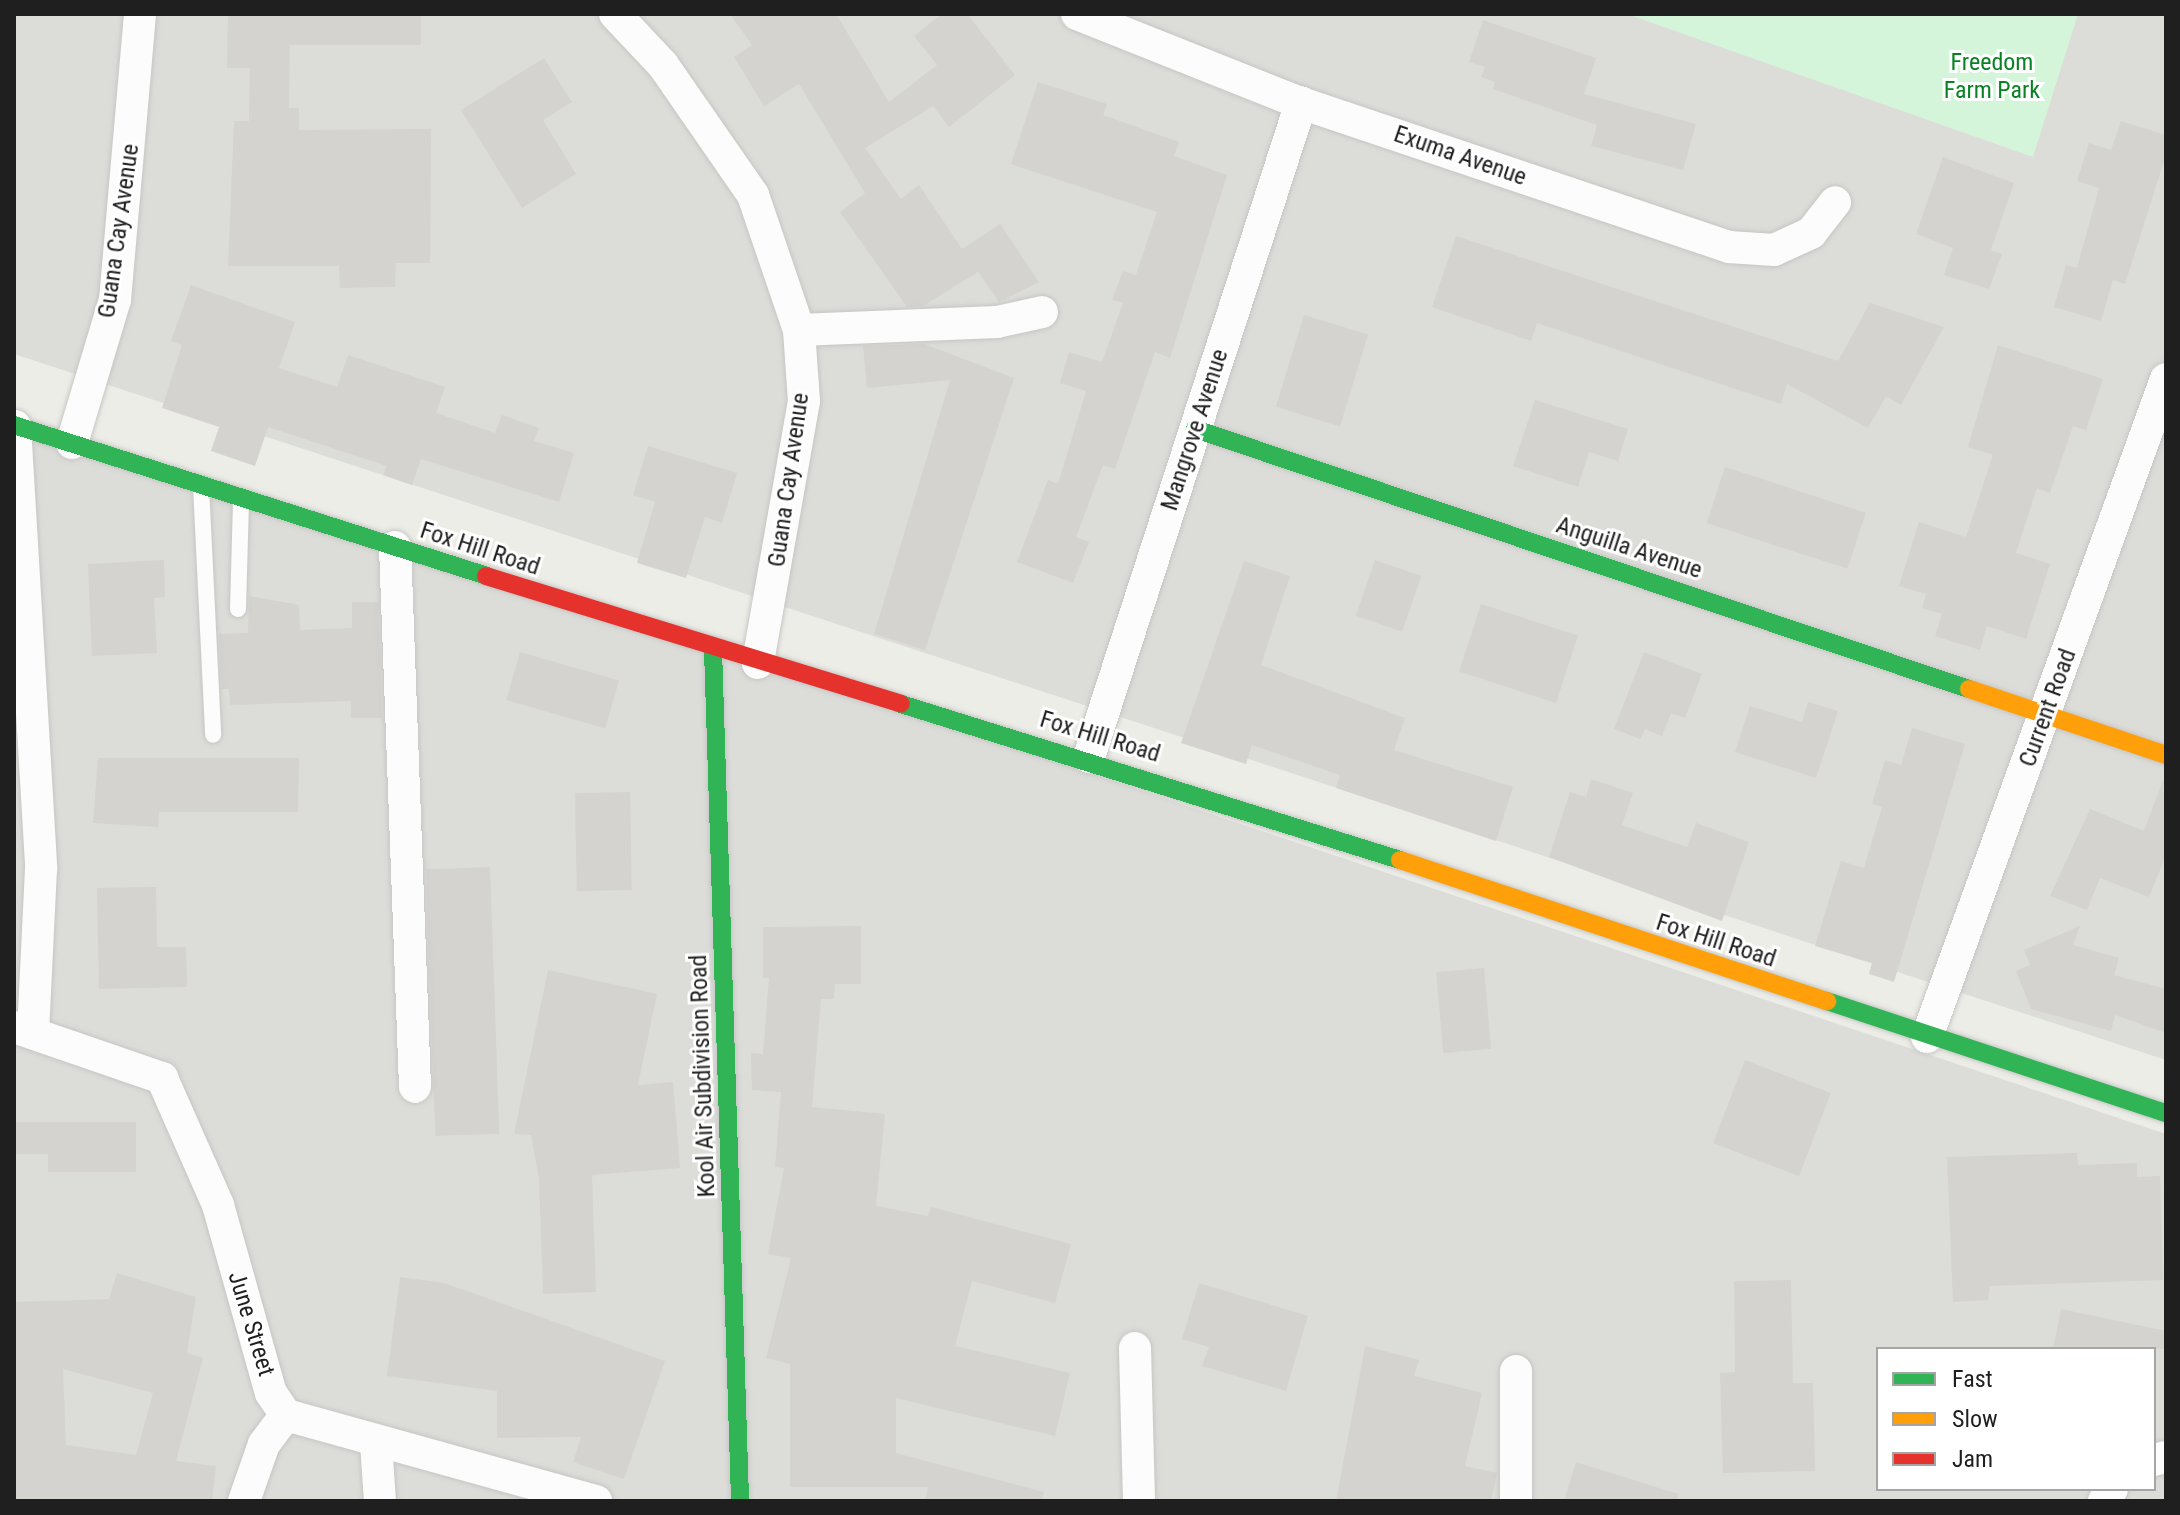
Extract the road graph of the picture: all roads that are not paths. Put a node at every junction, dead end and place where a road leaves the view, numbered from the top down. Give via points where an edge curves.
1 (140, 14) edge
2 (615, 14) edge
3 (1077, 14) edge
4 (1301, 103) junction
5 (1835, 202) dead end
6 (1042, 312) dead end
7 (799, 330) junction
8 (2165, 388) edge
9 (15, 425) edge
10 (1195, 429) junction
11 (72, 443) junction
12 (201, 485) junction
13 (242, 498) junction
14 (17, 501) edge
15 (395, 547) junction
16 (238, 609) dead end
17 (713, 649) junction
18 (758, 663) junction
19 (2047, 712) junction
20 (213, 735) dead end
21 (2166, 755) edge
22 (1089, 757) junction
23 (24, 1030) edge
24 (1927, 1037) junction
25 (415, 1087) dead end
26 (2166, 1113) edge
27 (1135, 1348) dead end
28 (1516, 1371) dead end
29 (286, 1415) junction
30 (376, 1443) junction
31 (244, 1501) edge
32 (380, 1501) edge
33 (596, 1501) edge
34 (740, 1501) edge
35 (1139, 1501) edge
36 (1516, 1501) edge

1 - 11 street, Guana Cay Avenue via 115,300
2 - 7 street, Guana Cay Avenue via 663,65 753,195
3 - 4 street, Exuma Avenue
4 - 5 street, Exuma Avenue via 1729,247 1774,250 1811,233
4 - 10 street, Mangrove Avenue
6 - 7 street via 997,322
7 - 18 street, Guana Cay Avenue via 804,401
8 - 19 street, Current Road
9 - 11 main road, Fox Hill Road
9 - 14 street
10 - 19 main road, Anguilla Avenue
10 - 22 street, Mangrove Avenue
11 - 12 main road, Fox Hill Road
12 - 13 main road, Fox Hill Road
12 - 20 lane
13 - 15 main road, Fox Hill Road
13 - 16 lane via 235,521
14 - 23 street via 41,869
15 - 17 main road, Fox Hill Road
15 - 25 street
17 - 18 main road, Fox Hill Road
17 - 34 main road, Kool Air Subdivision Road
18 - 22 main road, Fox Hill Road
19 - 21 main road, Anguilla Avenue
19 - 24 street, Current Road
22 - 24 main road, Fox Hill Road
23 - 29 street, June Street via 162,1078 218,1205 271,1393
24 - 26 main road, Fox Hill Road
27 - 35 street
28 - 36 street
29 - 30 street
29 - 31 street via 264,1444
30 - 32 street
30 - 33 street

